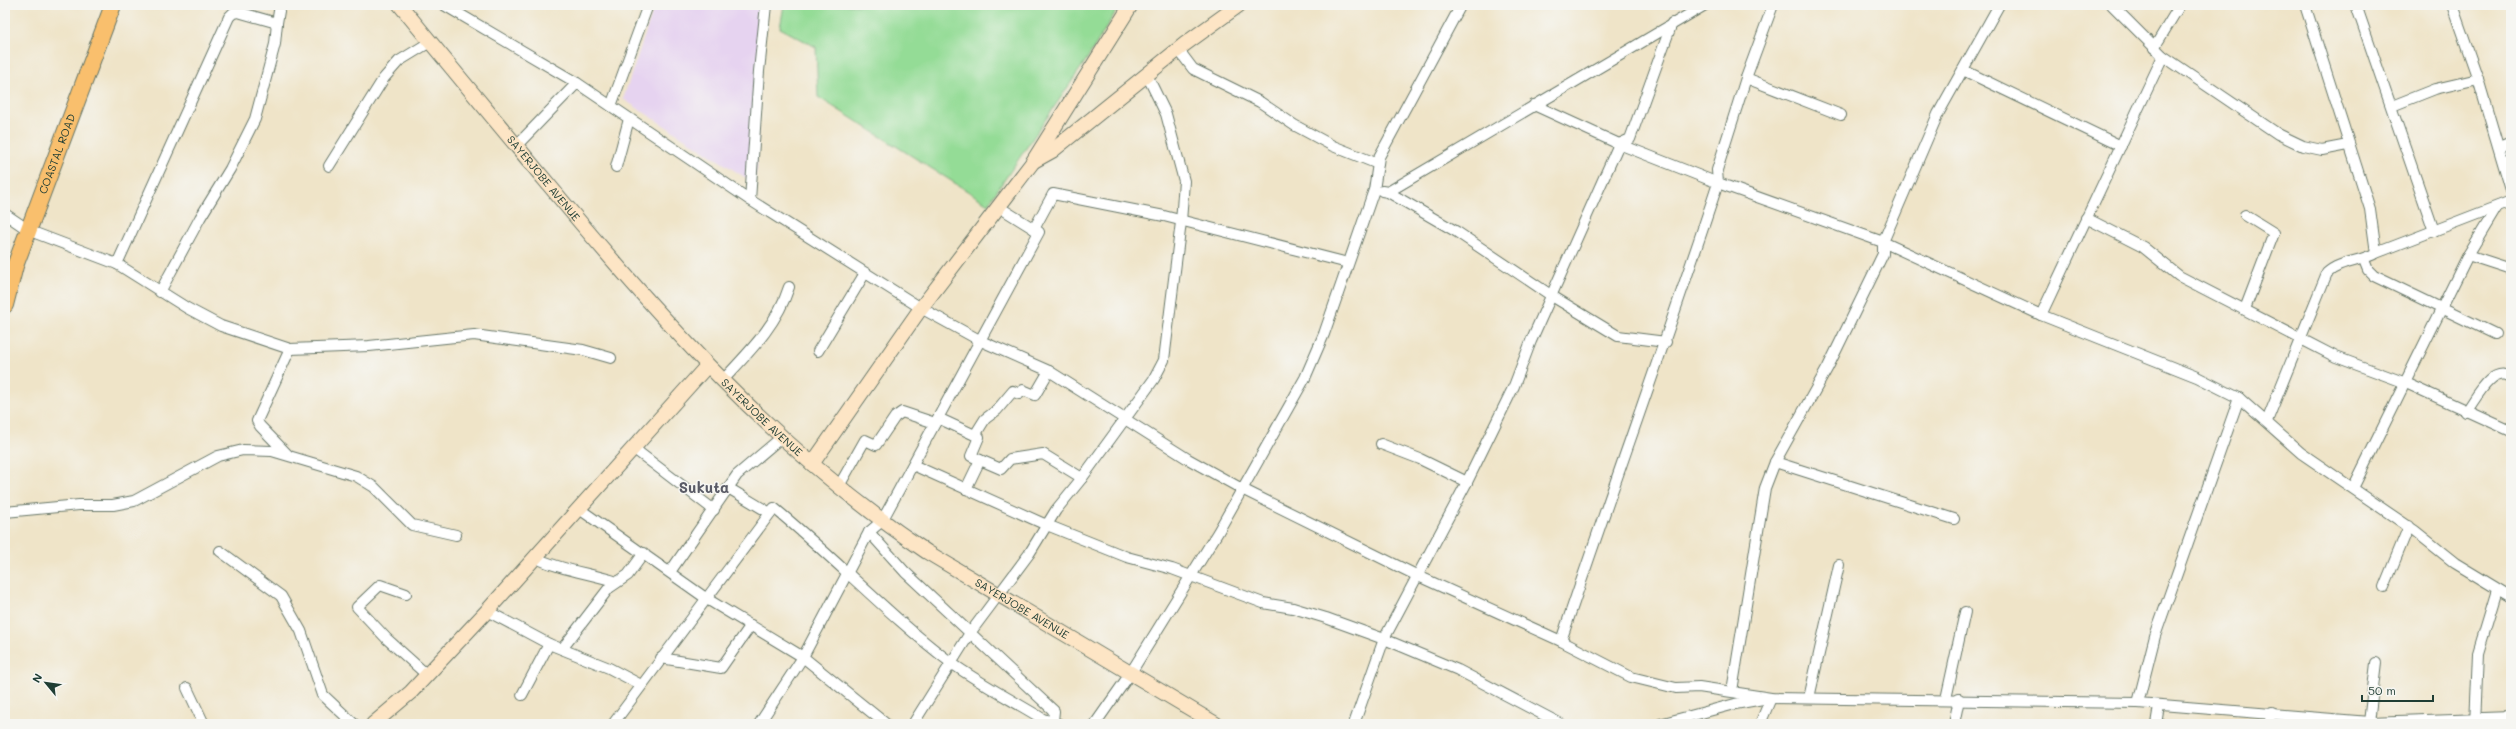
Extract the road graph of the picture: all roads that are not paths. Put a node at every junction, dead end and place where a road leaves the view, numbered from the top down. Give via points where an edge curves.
1 (113, 5) edge
2 (280, 5) edge
3 (400, 5) edge
4 (444, 5) edge
5 (648, 5) edge
6 (766, 5) edge
7 (1131, 5) edge
8 (1239, 5) edge
9 (1461, 5) edge
10 (1705, 5) edge
11 (1773, 5) edge
12 (1999, 5) edge
13 (2112, 5) edge
14 (2180, 5) edge
15 (2306, 5) edge
16 (2356, 5) edge
17 (2452, 5) edge
18 (277, 23) junction
19 (1672, 23) junction
20 (430, 42) junction
21 (2154, 48) junction
22 (1178, 50) junction
23 (2163, 56) junction
24 (1962, 70) junction
25 (1147, 75) junction
26 (1746, 78) junction
27 (2478, 79) junction
28 (577, 83) junction
29 (1534, 105) junction
30 (611, 106) junction
31 (2392, 106) junction
32 (1841, 115) dead end
33 (629, 119) junction
34 (2511, 142) edge
35 (1619, 144) junction
36 (2348, 145) junction
37 (516, 146) junction
38 (2121, 146) junction
39 (2499, 147) junction
40 (1032, 163) junction
41 (1378, 164) junction
42 (329, 166) dead end
43 (616, 167) dead end
44 (1718, 183) junction
45 (1374, 190) junction
46 (2511, 190) edge
47 (1388, 192) junction
48 (750, 200) junction
49 (2511, 201) edge
50 (999, 207) junction
51 (2496, 207) junction
52 (5, 214) edge
53 (2245, 215) dead end
54 (2086, 218) junction
55 (1181, 222) junction
56 (1034, 229) junction
57 (30, 231) junction
58 (2434, 231) junction
59 (1883, 242) junction
60 (2376, 253) junction
61 (2468, 255) junction
62 (2364, 260) junction
63 (1348, 263) junction
64 (117, 264) junction
65 (2511, 269) edge
66 (865, 273) junction
67 (789, 287) dead end
68 (160, 292) junction
69 (1552, 296) junction
70 (6, 297) edge
71 (921, 308) junction
72 (2245, 309) junction
73 (2442, 309) junction
74 (2041, 315) junction
75 (2494, 334) dead end
76 (2301, 338) junction
77 (981, 341) junction
78 (1666, 342) junction
79 (290, 349) junction
80 (818, 351) dead end
81 (611, 358) dead end
82 (707, 366) junction
83 (1049, 371) junction
84 (2511, 377) edge
85 (723, 380) junction
86 (2406, 383) junction
87 (2239, 398) junction
88 (2466, 412) junction
89 (1124, 420) junction
90 (937, 421) junction
91 (2267, 421) junction
92 (2511, 431) edge
93 (975, 435) junction
94 (783, 436) junction
95 (1381, 444) dead end
96 (633, 448) junction
97 (289, 456) junction
98 (980, 460) junction
99 (1775, 462) junction
100 (812, 464) junction
101 (913, 464) junction
102 (1082, 478) junction
103 (1467, 482) junction
104 (839, 486) junction
105 (2353, 488) junction
106 (730, 489) junction
107 (966, 489) junction
108 (1242, 489) junction
109 (578, 508) junction
110 (714, 510) junction
111 (5, 512) edge
112 (770, 513) junction
113 (1954, 519) dead end
114 (882, 521) junction
115 (1047, 525) junction
116 (2409, 526) junction
117 (869, 532) junction
118 (456, 535) dead end
119 (220, 551) dead end
120 (644, 553) junction
121 (534, 557) junction
122 (1839, 565) dead end
123 (670, 572) junction
124 (846, 574) junction
125 (1416, 575) junction
126 (1190, 576) junction
127 (617, 582) junction
128 (2384, 587) dead end
129 (2497, 590) junction
130 (406, 594) dead end
131 (1000, 596) junction
132 (2511, 597) edge
133 (707, 599) junction
134 (487, 611) junction
135 (1966, 612) dead end
136 (751, 625) junction
137 (970, 633) junction
138 (1384, 638) junction
139 (1561, 641) junction
140 (549, 644) junction
141 (562, 649) junction
142 (804, 657) junction
143 (661, 658) junction
144 (951, 662) junction
145 (2376, 663) dead end
146 (1130, 674) junction
147 (428, 675) junction
148 (642, 685) junction
149 (187, 688) dead end
150 (1732, 691) junction
151 (522, 695) dead end
152 (1771, 698) junction
153 (1809, 698) junction
154 (1946, 699) junction
155 (1959, 699) junction
156 (2138, 703) junction
157 (2159, 706) junction
158 (2272, 713) junction
159 (2511, 718) edge
160 (2475, 721) edge
161 (1056, 722) edge
162 (2373, 723) edge
163 (204, 724) edge
164 (354, 724) edge
165 (373, 724) edge
166 (613, 724) edge
167 (759, 724) edge
168 (886, 724) edge
169 (913, 724) edge
170 (1095, 724) edge
171 (1216, 724) edge
172 (1354, 724) edge
173 (1561, 724) edge
174 (1660, 724) edge
175 (1760, 724) edge
176 (1954, 724) edge
177 (2156, 724) edge
178 (2270, 724) edge

1 - 57 main road, COASTAL ROAD
2 - 18 street
3 - 20 street, SAYERJOBE AVENUE
4 - 28 street
5 - 30 street
6 - 48 street
7 - 40 street
8 - 22 street
9 - 41 street via 1379,157
10 - 19 street
11 - 26 street
12 - 24 street
13 - 21 street
14 - 21 street
15 - 36 street
16 - 31 street
17 - 27 street
18 - 64 street via 233,12
18 - 68 street via 275,44 255,119 230,170 200,218
19 - 29 street
19 - 35 street via 1630,139
20 - 37 street, SAYERJOBE AVENUE
20 - 42 street via 398,61 384,78
21 - 23 street
22 - 25 street
22 - 41 street via 1193,68 1260,102 1294,125 1333,146
23 - 36 street via 2278,134 2303,146 2322,150
23 - 38 street
24 - 38 street
24 - 59 street via 1938,114
25 - 40 street via 1052,151
25 - 55 street via 1166,114 1181,166 1184,181
26 - 32 street
26 - 44 street via 1717,170
27 - 31 street via 2435,89
27 - 39 street
28 - 30 street
28 - 37 street
29 - 35 street
29 - 47 street
30 - 33 street
31 - 58 street
33 - 43 street
33 - 48 street
34 - 39 street
35 - 44 street
35 - 69 street
36 - 60 street via 2370,209
37 - 82 street, SAYERJOBE AVENUE via 624,276
38 - 54 street
39 - 46 street
40 - 50 street
41 - 45 street
44 - 59 street
44 - 78 street
45 - 47 street
45 - 63 street
47 - 69 street via 1457,232
48 - 66 street
49 - 51 street
50 - 56 street
50 - 71 street
51 - 58 street
51 - 61 street
52 - 57 street
53 - 72 street via 2274,233
54 - 72 street via 2143,247 2179,276
54 - 74 street
55 - 56 street via 1164,216 1053,194
55 - 63 street
55 - 89 street via 1164,360 1154,379
56 - 77 street via 1039,232
57 - 64 street
57 - 70 main road, COASTAL ROAD via 15,266
58 - 60 street
59 - 74 street
59 - 99 street via 1883,254 1828,367
60 - 62 street
61 - 65 street
61 - 73 street
62 - 73 street via 2374,276
62 - 76 street via 2333,267 2327,273
63 - 108 street via 1324,334 1305,378
64 - 68 street
66 - 71 street
66 - 80 street
67 - 85 street via 784,302 769,328
68 - 79 street via 221,326
69 - 78 street via 1618,336
69 - 103 street via 1514,386
71 - 77 street
71 - 100 street
72 - 76 street
73 - 75 street
73 - 86 street
74 - 87 street via 2197,377
76 - 86 street via 2336,357
76 - 91 street
77 - 83 street
77 - 90 street
78 - 139 street via 1629,439
79 - 81 street via 369,346 474,335 583,350
79 - 97 street via 257,421
82 - 85 street, SAYERJOBE AVENUE
82 - 96 street
83 - 89 street
83 - 93 street via 1035,396 1023,390 1019,394 1013,391 997,410 985,419
84 - 88 street via 2498,375 2490,379
85 - 94 street, SAYERJOBE AVENUE
86 - 88 street
86 - 105 street
87 - 91 street
87 - 156 street via 2155,636
88 - 92 street
89 - 102 street
89 - 108 street
90 - 93 street
90 - 101 street
90 - 104 street via 902,412 895,417 876,445 865,440
91 - 105 street via 2301,453
93 - 98 street via 979,437 971,456
94 - 100 street, SAYERJOBE AVENUE
94 - 106 street via 737,475
95 - 103 street via 1420,459
96 - 109 street
96 - 110 street
97 - 111 street via 272,451 243,450 218,456 134,500 113,505 79,505
97 - 118 street via 356,476 374,487 412,525
98 - 102 street via 1001,469 1010,459 1043,454
98 - 107 street
99 - 113 street
99 - 150 street via 1763,496
100 - 104 street, SAYERJOBE AVENUE
101 - 107 street
101 - 114 street
102 - 115 street
103 - 125 street
104 - 114 street, SAYERJOBE AVENUE
105 - 116 street
106 - 110 street
106 - 112 street
107 - 115 street
108 - 125 street
108 - 126 street
109 - 120 street
109 - 121 street
110 - 123 street
112 - 124 street via 774,508 810,538
112 - 133 street
114 - 117 street
114 - 131 street, SAYERJOBE AVENUE
115 - 126 street via 1127,557
115 - 131 street
116 - 128 street
116 - 129 street via 2455,563
117 - 124 street
117 - 137 street via 905,572
119 - 164 street via 281,596 301,631 323,695
120 - 123 street
120 - 127 street via 628,575
121 - 127 street via 552,566 590,573
121 - 134 street
122 - 153 street
123 - 133 street
124 - 142 street
124 - 144 street
125 - 138 street
125 - 139 street
126 - 138 street via 1263,603 1293,608
126 - 146 street
127 - 141 street via 609,588
129 - 132 street
129 - 160 street via 2478,653
130 - 147 street via 380,585 357,607 387,639
131 - 137 street
131 - 146 street, SAYERJOBE AVENUE
133 - 136 street
133 - 143 street
134 - 140 street
134 - 147 street
135 - 154 street
136 - 142 street
136 - 143 street via 721,668
137 - 144 street
137 - 161 street via 1054,711
138 - 172 street
138 - 173 street via 1458,670
139 - 150 street via 1631,677 1676,688 1699,687
140 - 141 street
140 - 151 street
141 - 148 street
142 - 167 street
142 - 168 street
143 - 148 street
144 - 161 street via 1043,719
144 - 169 street
145 - 162 street
146 - 170 street
146 - 171 street, SAYERJOBE AVENUE
147 - 165 street
148 - 166 street
149 - 163 street
150 - 152 street
152 - 153 street
152 - 174 street via 1735,704
152 - 175 street
153 - 154 street
154 - 155 street
155 - 156 street
155 - 176 street
156 - 157 street
157 - 158 street
157 - 177 street
158 - 162 street
158 - 178 street
159 - 160 street
160 - 162 street

